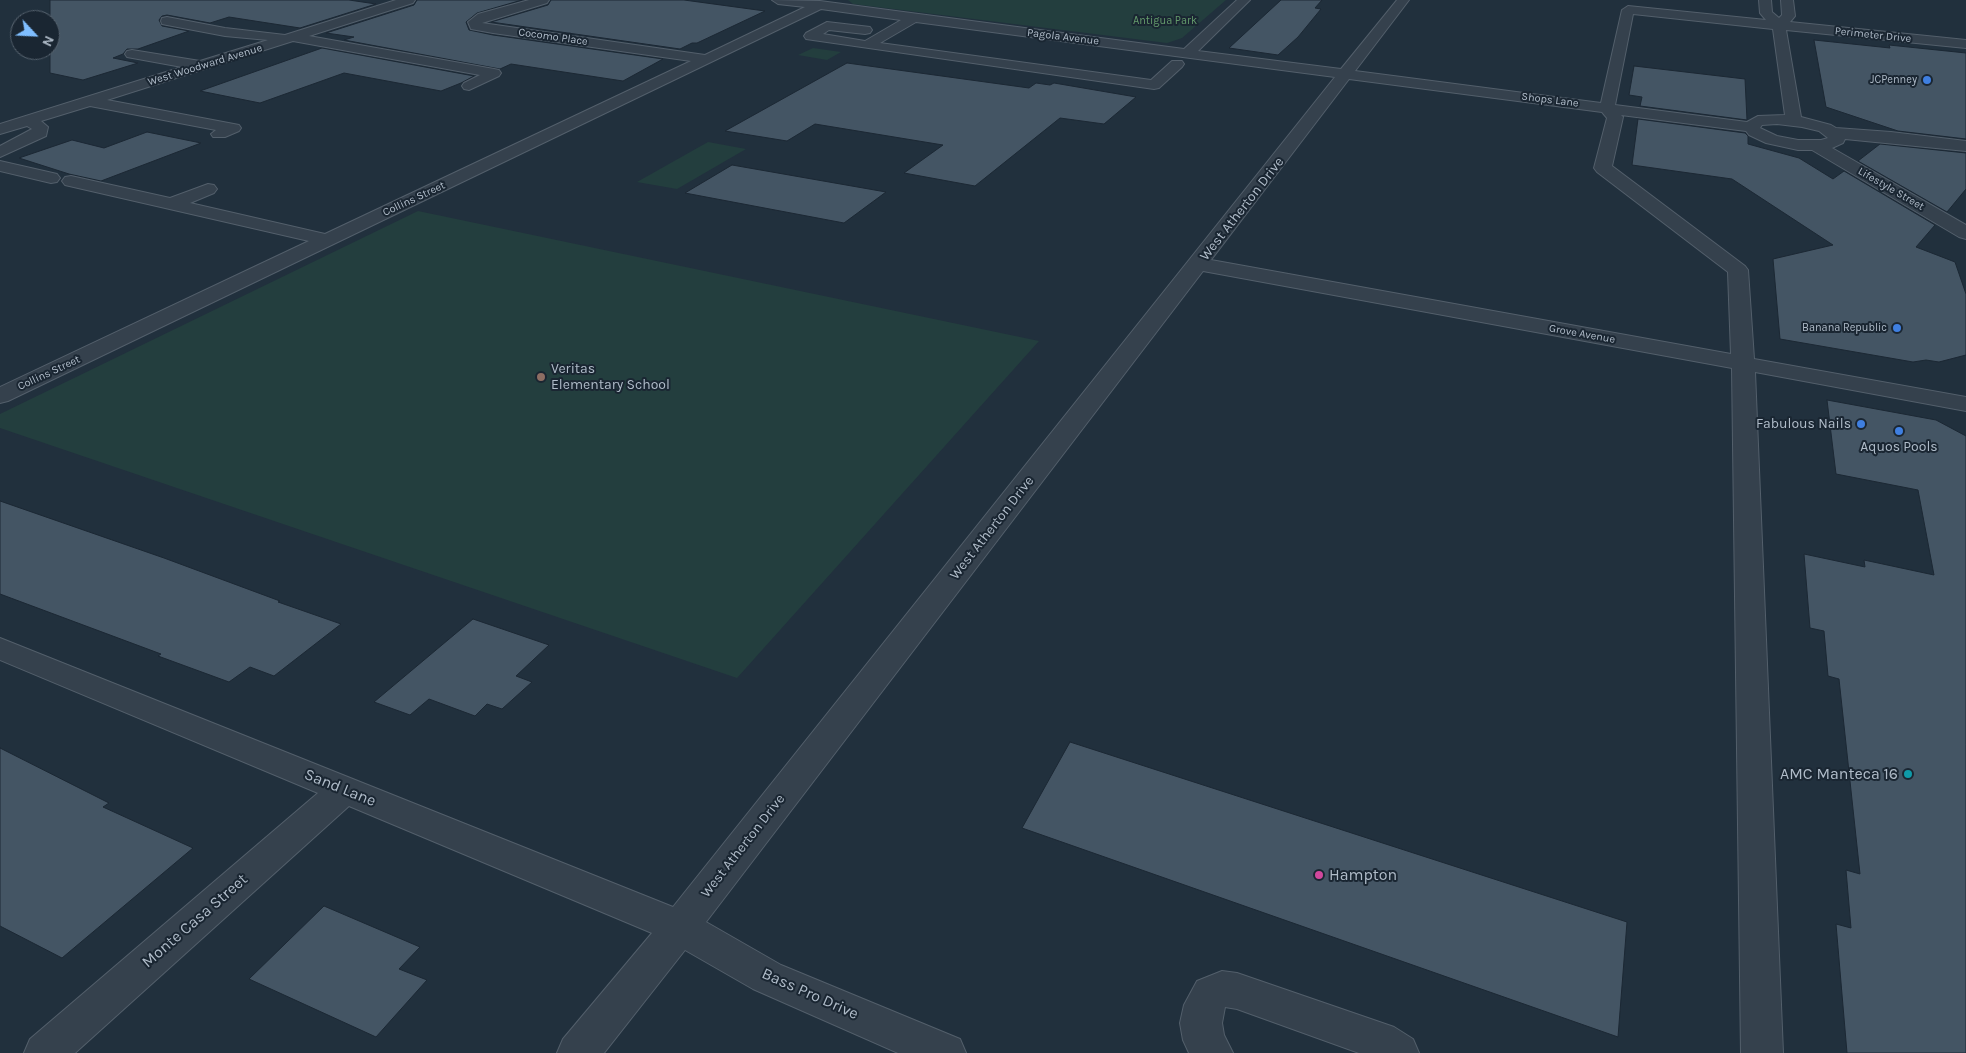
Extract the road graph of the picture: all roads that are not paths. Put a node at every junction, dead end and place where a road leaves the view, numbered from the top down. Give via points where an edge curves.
1 (409, 0) edge
2 (543, 0) edge
3 (778, 0) edge
4 (1244, 0) edge
5 (1403, 0) edge
6 (1765, 0) edge
7 (1787, 0) edge
8 (824, 3) edge
9 (913, 18) junction
10 (167, 21) dead end
11 (1779, 25) junction
12 (889, 32) junction
13 (908, 35) dead end
14 (291, 38) junction
15 (1106, 43) junction
16 (1966, 44) edge
17 (867, 45) junction
18 (1093, 53) dead end
19 (132, 54) dead end
20 (707, 59) junction
21 (1178, 62) junction
22 (1080, 63) dead end
23 (449, 65) junction
24 (201, 66) junction
25 (1152, 66) dead end
26 (1067, 73) junction
27 (421, 75) dead end
28 (1347, 75) junction
29 (469, 86) dead end
30 (88, 101) junction
31 (1607, 108) junction
32 (28, 120) junction
33 (1794, 121) junction
34 (1752, 127) junction
35 (0, 129) edge
36 (1833, 133) junction
37 (219, 134) dead end
38 (1817, 146) junction
39 (1966, 146) edge
40 (0, 152) edge
41 (0, 166) edge
42 (51, 178) dead end
43 (71, 181) dead end
44 (208, 189) dead end
45 (172, 204) junction
46 (1966, 233) edge
47 (328, 240) junction
48 (1198, 264) junction
49 (1743, 364) junction
50 (0, 396) edge
51 (1966, 404) edge
52 (0, 648) edge
53 (344, 790) junction
54 (680, 926) junction
55 (45, 1053) edge
56 (578, 1053) edge
57 (945, 1053) edge
58 (1212, 1053) edge
59 (1398, 1053) edge
60 (1762, 1053) edge

1 - 14 street, West Woodward Avenue
2 - 20 street, Cocomo Place via 474,22 476,26 493,29
3 - 8 street, Pagola Avenue
4 - 21 street
5 - 28 street, West Atherton Drive
6 - 11 street via 1766,13
7 - 11 street via 1789,16
8 - 9 street, Pagola Avenue
8 - 20 street, Collins Street
9 - 12 street
9 - 15 street, Pagola Avenue
10 - 14 street via 225,32
11 - 16 street, Perimeter Drive
11 - 31 street, Perimeter Drive via 1628,10
11 - 33 street
12 - 13 street
12 - 17 street
12 - 17 street via 827,26 811,36
14 - 23 street
14 - 24 street, West Woodward Avenue
15 - 18 street
15 - 21 street, Pagola Avenue
17 - 26 street
19 - 24 street
20 - 47 street, Collins Street
21 - 25 street
21 - 26 street via 1154,85
21 - 28 street, Pagola Avenue
22 - 26 street
23 - 27 street
23 - 29 street via 494,72
24 - 30 street, West Woodward Avenue
28 - 31 street, Shops Lane
28 - 48 street, West Atherton Drive
30 - 32 street, West Woodward Avenue
30 - 37 street via 233,128
31 - 34 street, Shops Lane
31 - 49 street via 1615,117 1603,168 1738,270
32 - 35 street, West Woodward Avenue
32 - 40 street via 40,127 40,133
33 - 34 street via 1758,121
33 - 36 street via 1820,126
34 - 38 street via 1755,132 1772,140
36 - 38 street via 1837,140
36 - 39 street via 1891,136
38 - 46 street, Lifestyle Street
41 - 42 street
43 - 45 street
44 - 45 street
45 - 47 street
47 - 50 street, Collins Street
48 - 49 street, Grove Avenue
48 - 54 street, West Atherton Drive
49 - 51 street, Grove Avenue
49 - 60 street
52 - 53 street, Sand Lane
53 - 54 street, Sand Lane
53 - 55 street, Monte Casa Street
54 - 56 street, West Atherton Drive
54 - 57 street, Bass Pro Drive via 767,977
58 - 59 street via 1204,1040 1202,1023 1211,994 1222,989 1236,991 1379,1041

